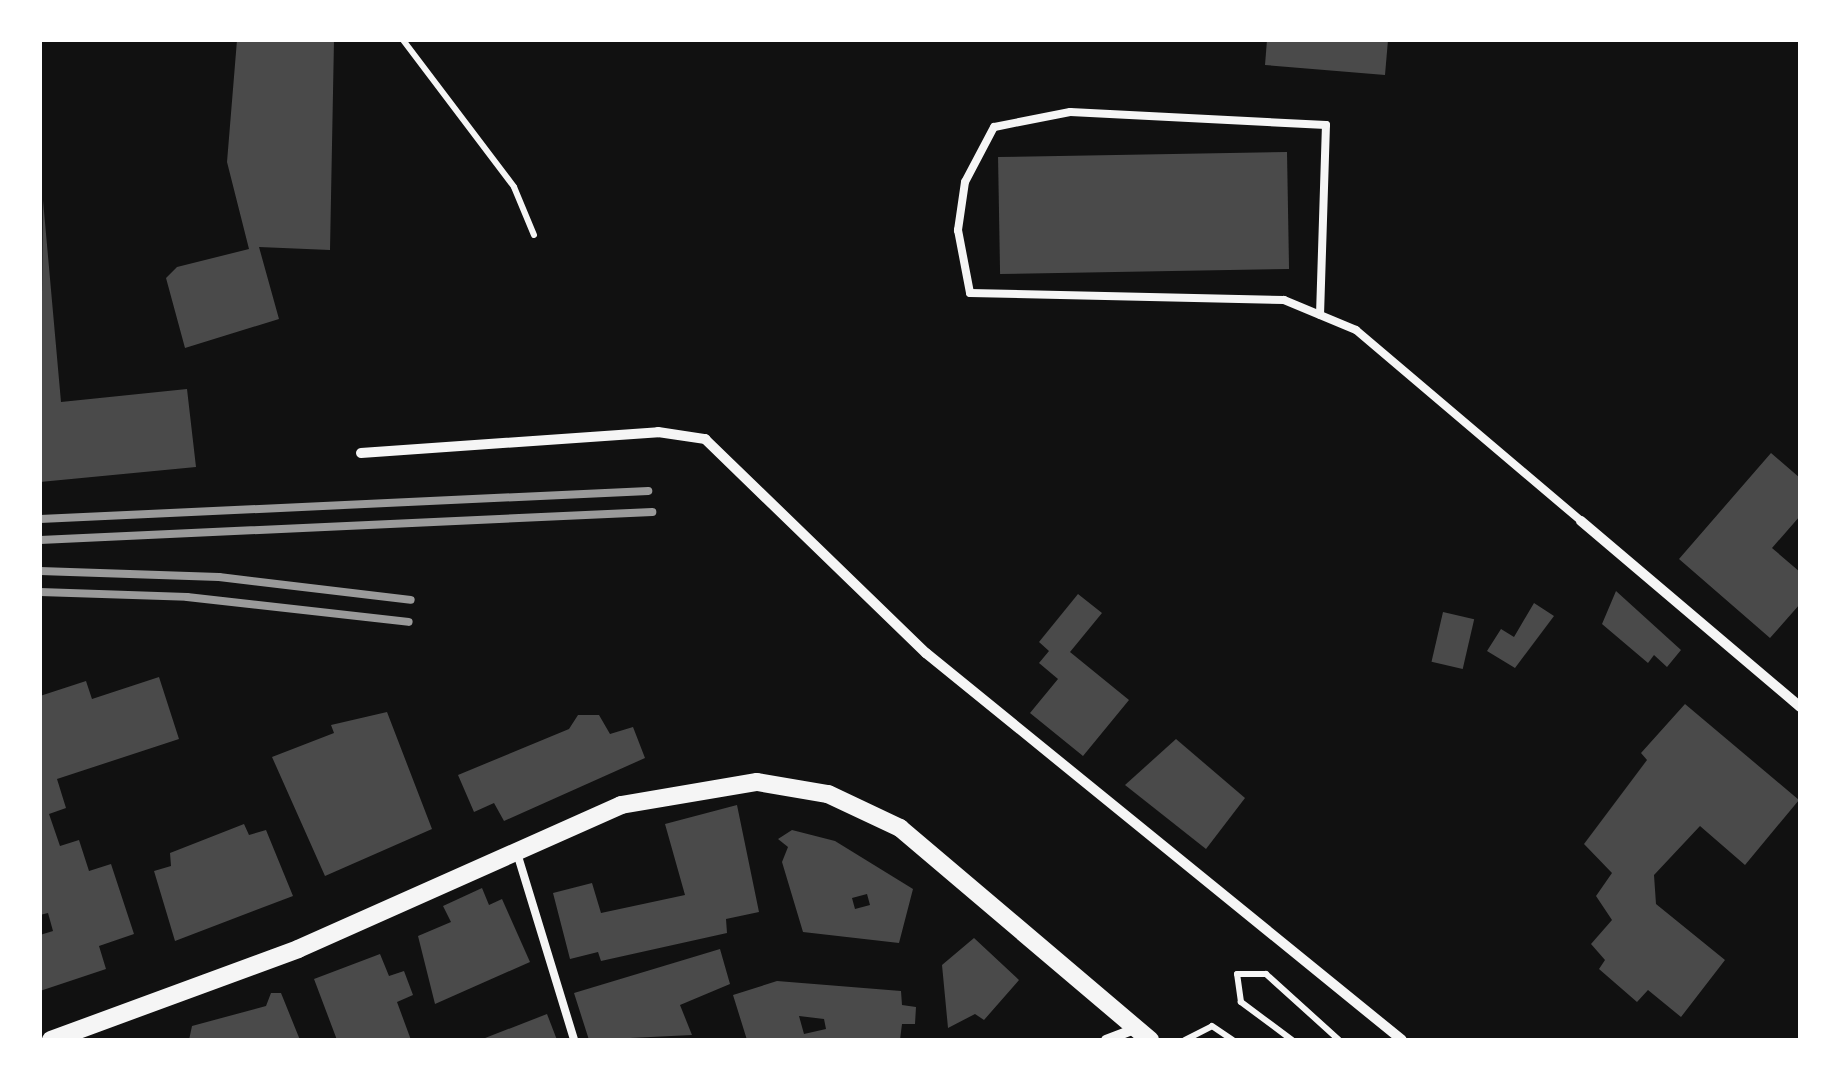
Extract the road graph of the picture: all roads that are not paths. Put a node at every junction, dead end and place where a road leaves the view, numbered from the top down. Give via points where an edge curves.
1 (1320, 315) junction
2 (361, 452) dead end
3 (1581, 521) joint
4 (1800, 707) edge
5 (515, 848) junction
6 (1144, 1034) edge
7 (51, 1040) edge
8 (574, 1040) edge
9 (1106, 1040) edge
10 (1402, 1040) edge

1 - 1 lane via 1284,300 970,293 958,230 965,182 994,127 1070,112 1326,125
1 - 3 lane via 1356,330
2 - 10 street via 658,432 705,440 926,653
3 - 4 street
5 - 6 street via 621,805 718,783 828,794 914,839
5 - 7 street via 298,950
5 - 8 lane
6 - 9 street

